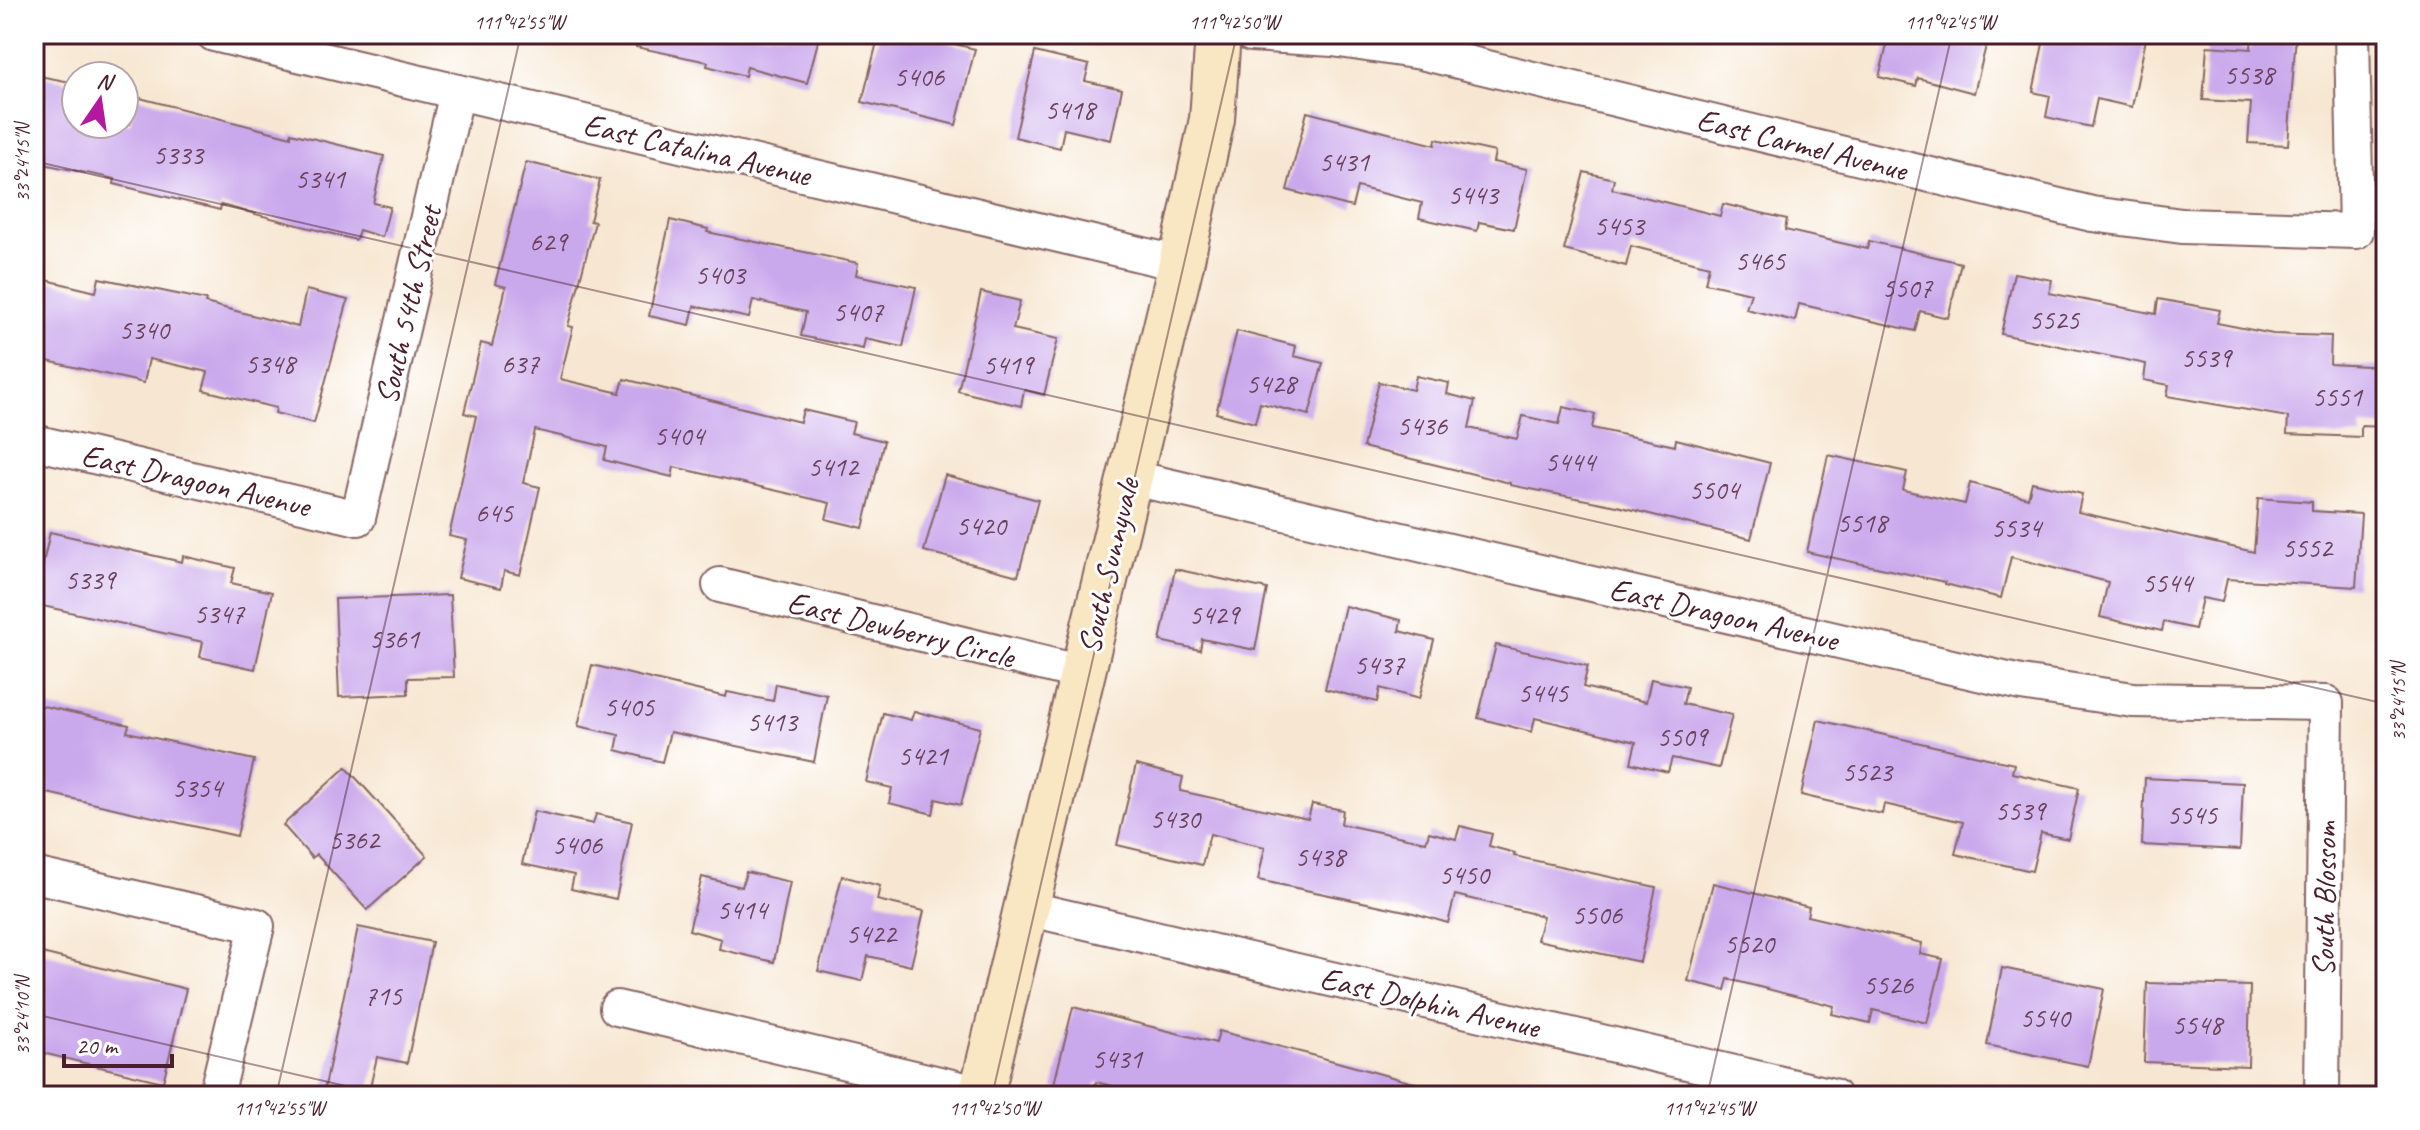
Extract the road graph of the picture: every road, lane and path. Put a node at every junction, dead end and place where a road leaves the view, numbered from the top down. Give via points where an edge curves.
1 (214, 34) edge
2 (1218, 34) edge
3 (1251, 34) edge
4 (2352, 34) edge
5 (457, 92) junction
6 (1181, 264) junction
7 (34, 442) edge
8 (1129, 477) junction
9 (358, 518) joint
10 (720, 585) dead end
11 (1082, 673) junction
12 (2326, 703) joint
13 (34, 875) edge
14 (1026, 908) junction
15 (617, 1008) dead end
16 (981, 1095) edge
17 (216, 1096) edge
18 (1833, 1096) edge
19 (2322, 1096) edge

1 - 5 street, East Catalina Avenue
2 - 6 street, South Sunnyvale via 1212,119
3 - 4 street, East Carmel Avenue via 1421,52 2092,214 2182,226 2356,231
5 - 6 street, East Catalina Avenue
5 - 9 street, South 54th Street
6 - 8 street, South Sunnyvale
7 - 9 street, East Dragoon Avenue
8 - 11 street, South Sunnyvale
8 - 12 street, East Dragoon Avenue via 2021,683 2133,700
10 - 11 street, East Dewberry Circle
11 - 14 street, South Sunnyvale
12 - 19 street, South Blossom
13 - 17 street via 257,926
14 - 16 street, South Sunnyvale
14 - 18 street, East Dolphin Avenue
15 - 16 street

